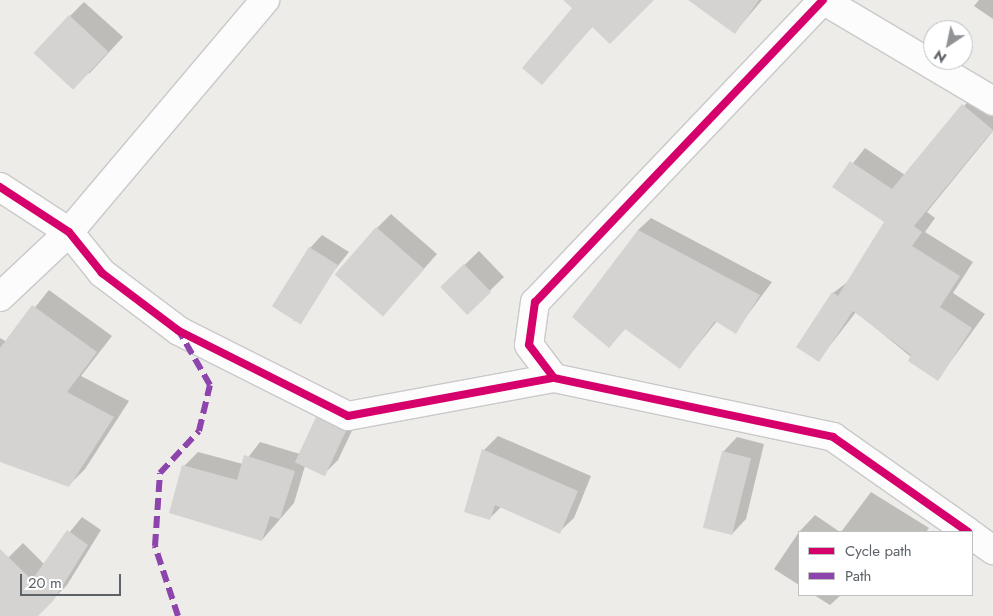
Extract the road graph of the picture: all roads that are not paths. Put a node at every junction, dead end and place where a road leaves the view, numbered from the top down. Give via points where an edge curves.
1 (265, 0) edge
2 (823, 0) edge
3 (993, 101) edge
4 (0, 187) edge
5 (69, 232) junction
6 (0, 297) edge
7 (554, 378) junction
8 (967, 531) edge
9 (973, 536) edge
10 (993, 550) edge

1 - 5 street
2 - 3 street
2 - 7 street via 535,302 529,345
4 - 5 street
5 - 6 street
5 - 7 street via 102,273 179,331 348,416
7 - 8 street via 833,437
9 - 10 street

